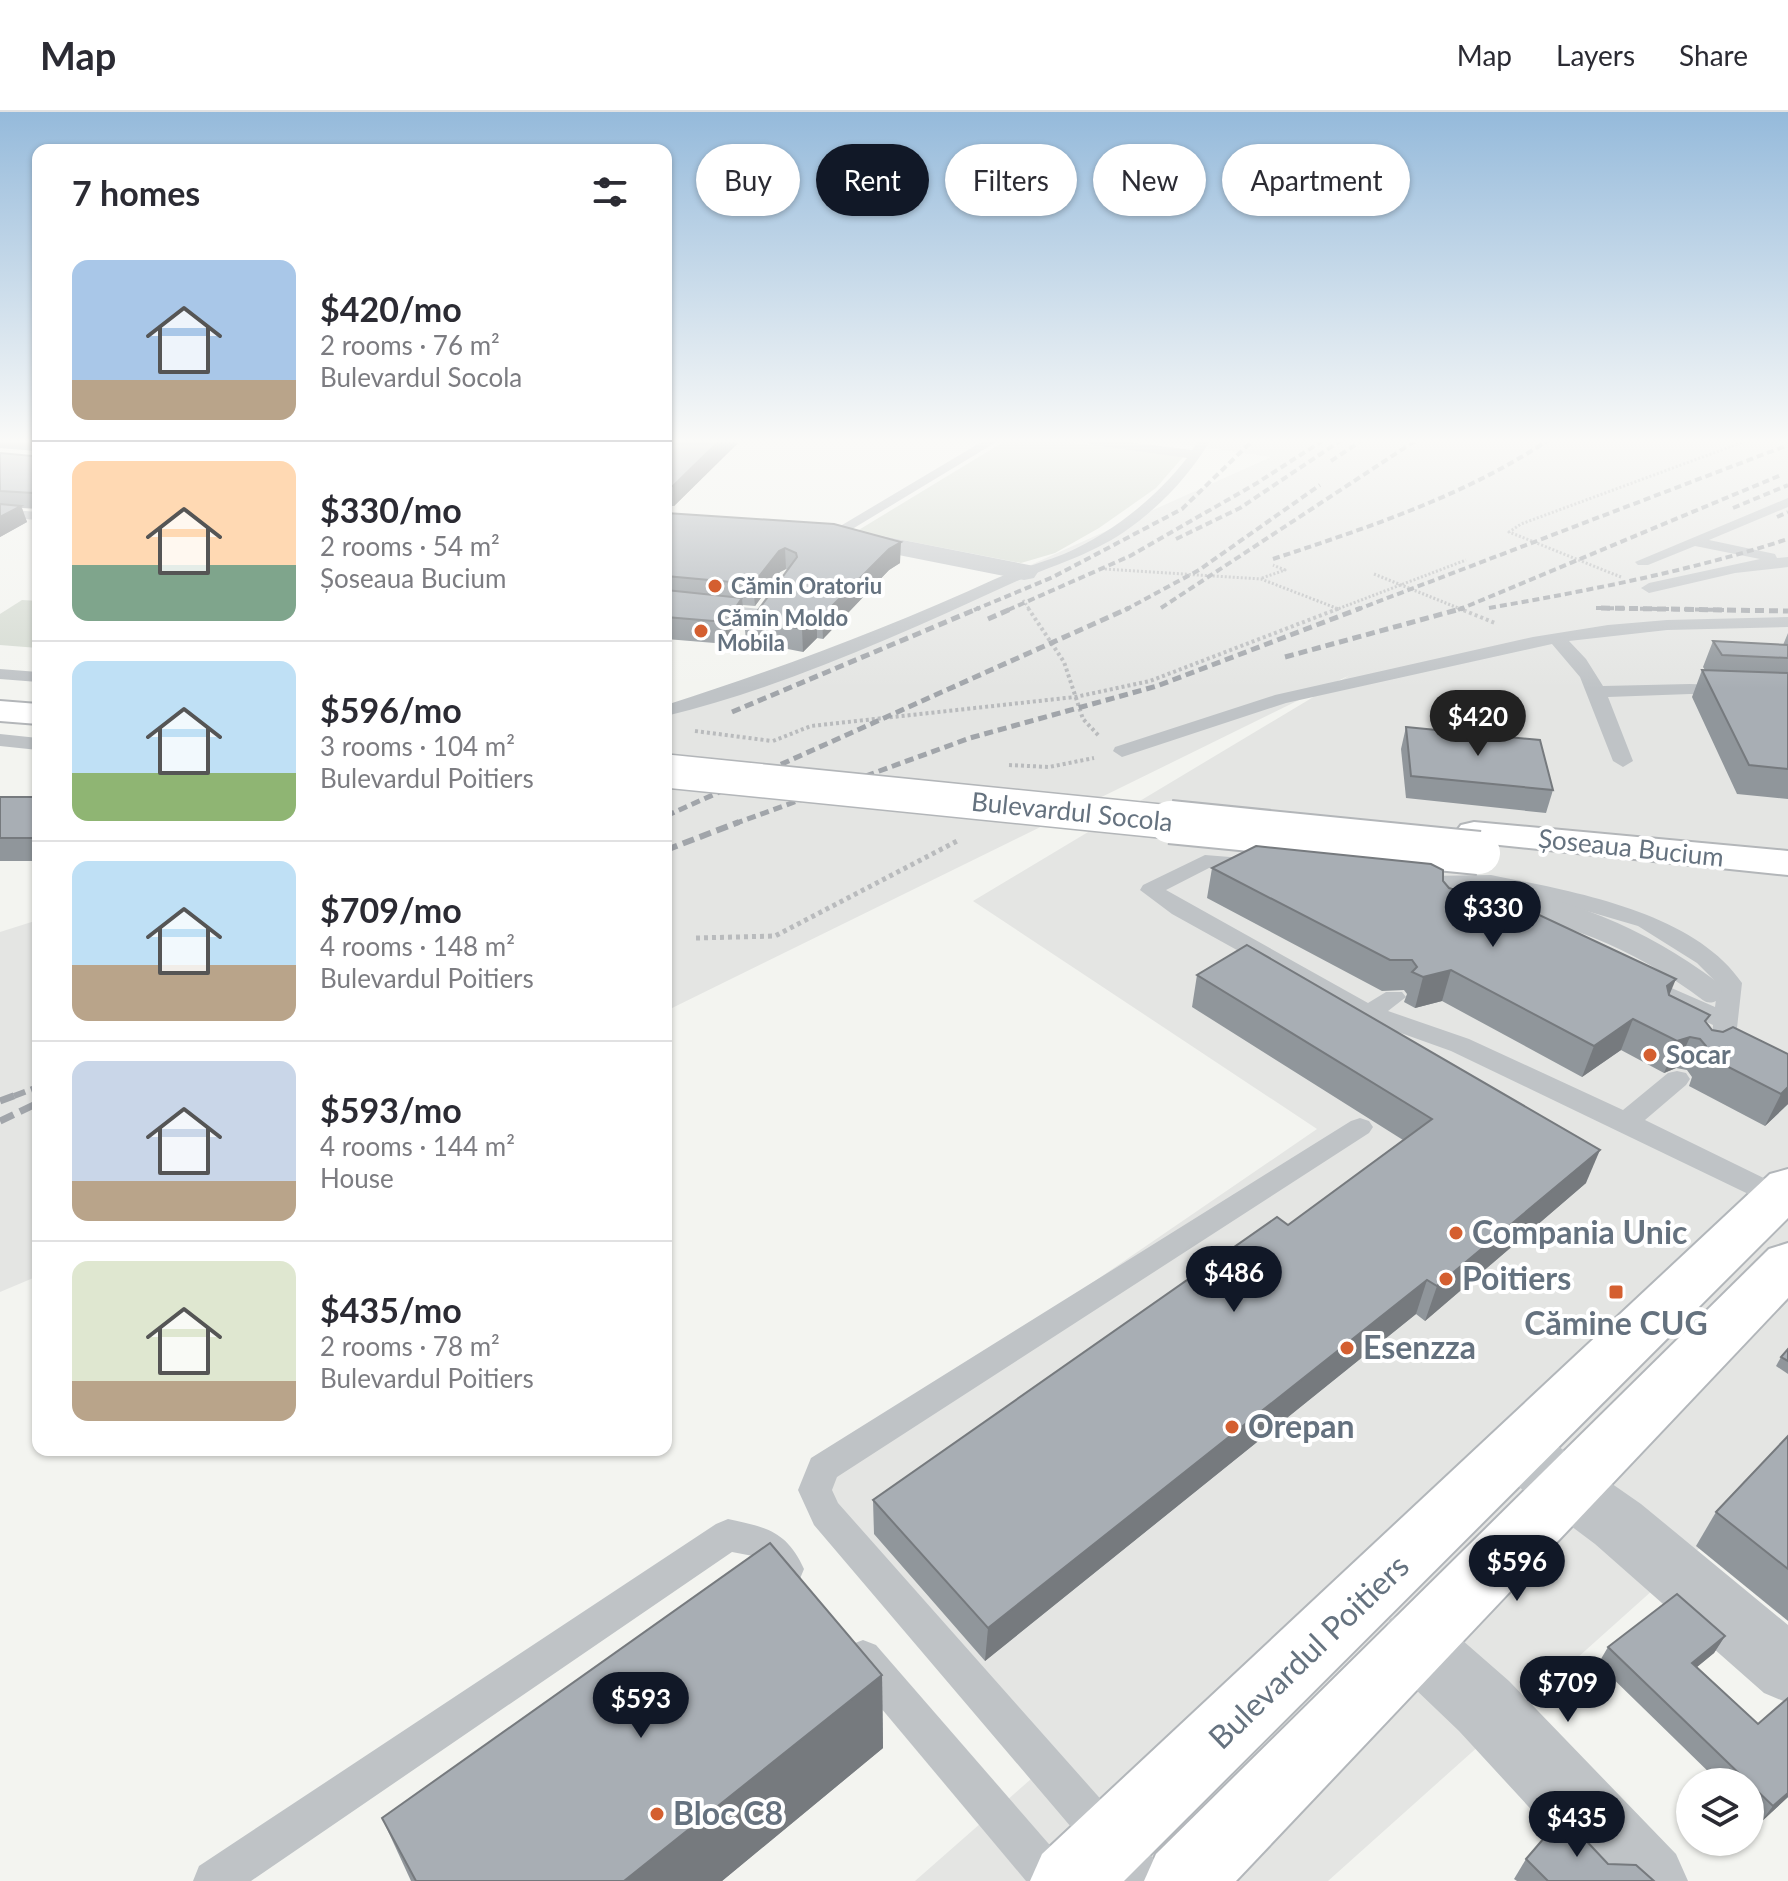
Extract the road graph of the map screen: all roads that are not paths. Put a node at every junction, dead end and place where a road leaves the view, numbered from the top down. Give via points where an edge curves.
1 (852, 524) edge
2 (1125, 524) edge
3 (1736, 524) edge
4 (806, 531) edge
5 (834, 534) junction
6 (1694, 541) junction
7 (1788, 561) edge
8 (1643, 562) dead end
9 (1016, 576) junction
10 (1649, 588) road end
11 (672, 604) edge
12 (1788, 622) edge
13 (746, 634) edge
14 (1555, 638) junction
15 (0, 674) edge
16 (32, 677) edge
17 (1596, 692) junction
18 (1788, 693) edge
19 (0, 695) edge
20 (32, 698) edge
21 (672, 709) edge
22 (0, 711) edge
23 (32, 714) edge
24 (0, 740) edge
25 (676, 742) edge
26 (32, 743) edge
27 (1122, 751) road end
28 (1623, 761) dead end
29 (672, 772) edge
30 (1477, 843) junction
31 (1788, 863) edge
32 (1280, 868) edge
33 (1399, 879) edge
34 (1429, 882) junction
35 (1788, 886) edge
36 (1448, 905) edge
37 (1527, 928) edge
38 (1624, 973) edge
39 (1394, 997) edge
40 (1368, 1013) junction
41 (1669, 1018) edge
42 (1720, 1035) junction
43 (1749, 1052) edge
44 (1677, 1079) edge
45 (1626, 1122) junction
46 (1360, 1127) dead end
47 (1785, 1196) edge
48 (1788, 1263) edge
49 (1517, 1451) junction
50 (1568, 1488) junction
51 (813, 1601) edge
52 (844, 1636) edge
53 (1414, 1642) junction
54 (1788, 1669) edge
55 (1108, 1868) edge
56 (214, 1881) edge
57 (1053, 1881) edge
58 (1183, 1881) edge
59 (1649, 1881) edge

1 - 5 lane
2 - 9 lane via 1052,564
3 - 6 lane
4 - 5 street
5 - 9 street
6 - 7 lane
6 - 8 lane
7 - 10 lane
9 - 21 lane via 932,615
11 - 13 lane via 764,608
12 - 14 lane via 1667,625
14 - 17 lane via 1573,650
14 - 27 lane via 1281,699
15 - 16 lane
17 - 18 lane
17 - 28 lane
19 - 20 main road
22 - 23 main road
24 - 26 lane
25 - 30 main road, Bulevardul Socola
29 - 30 main road, Bulevardul Socola, bridge
30 - 31 main road, Șoseaua Bucium
30 - 35 main road, Șoseaua Bucium
32 - 40 lane via 1205,861 1151,890
33 - 34 lane
34 - 37 lane
34 - 42 lane via 1491,881 1646,921 1705,958 1730,983
36 - 42 lane, bridge via 1469,895 1505,898 1641,943 1710,991
38 - 42 lane
39 - 40 lane
40 - 45 lane via 1460,1045
41 - 42 lane
42 - 43 lane
44 - 45 lane
45 - 47 lane
46 - 55 lane via 823,1468 815,1490 826,1514
47 - 49 main road, Bulevardul Poitiers
48 - 50 main road
49 - 50 street
49 - 55 main road, Bulevardul Poitiers
50 - 53 main road
50 - 54 street
51 - 56 lane via 763,1542 728,1535
52 - 57 lane
53 - 58 main road
53 - 59 street via 1484,1706

